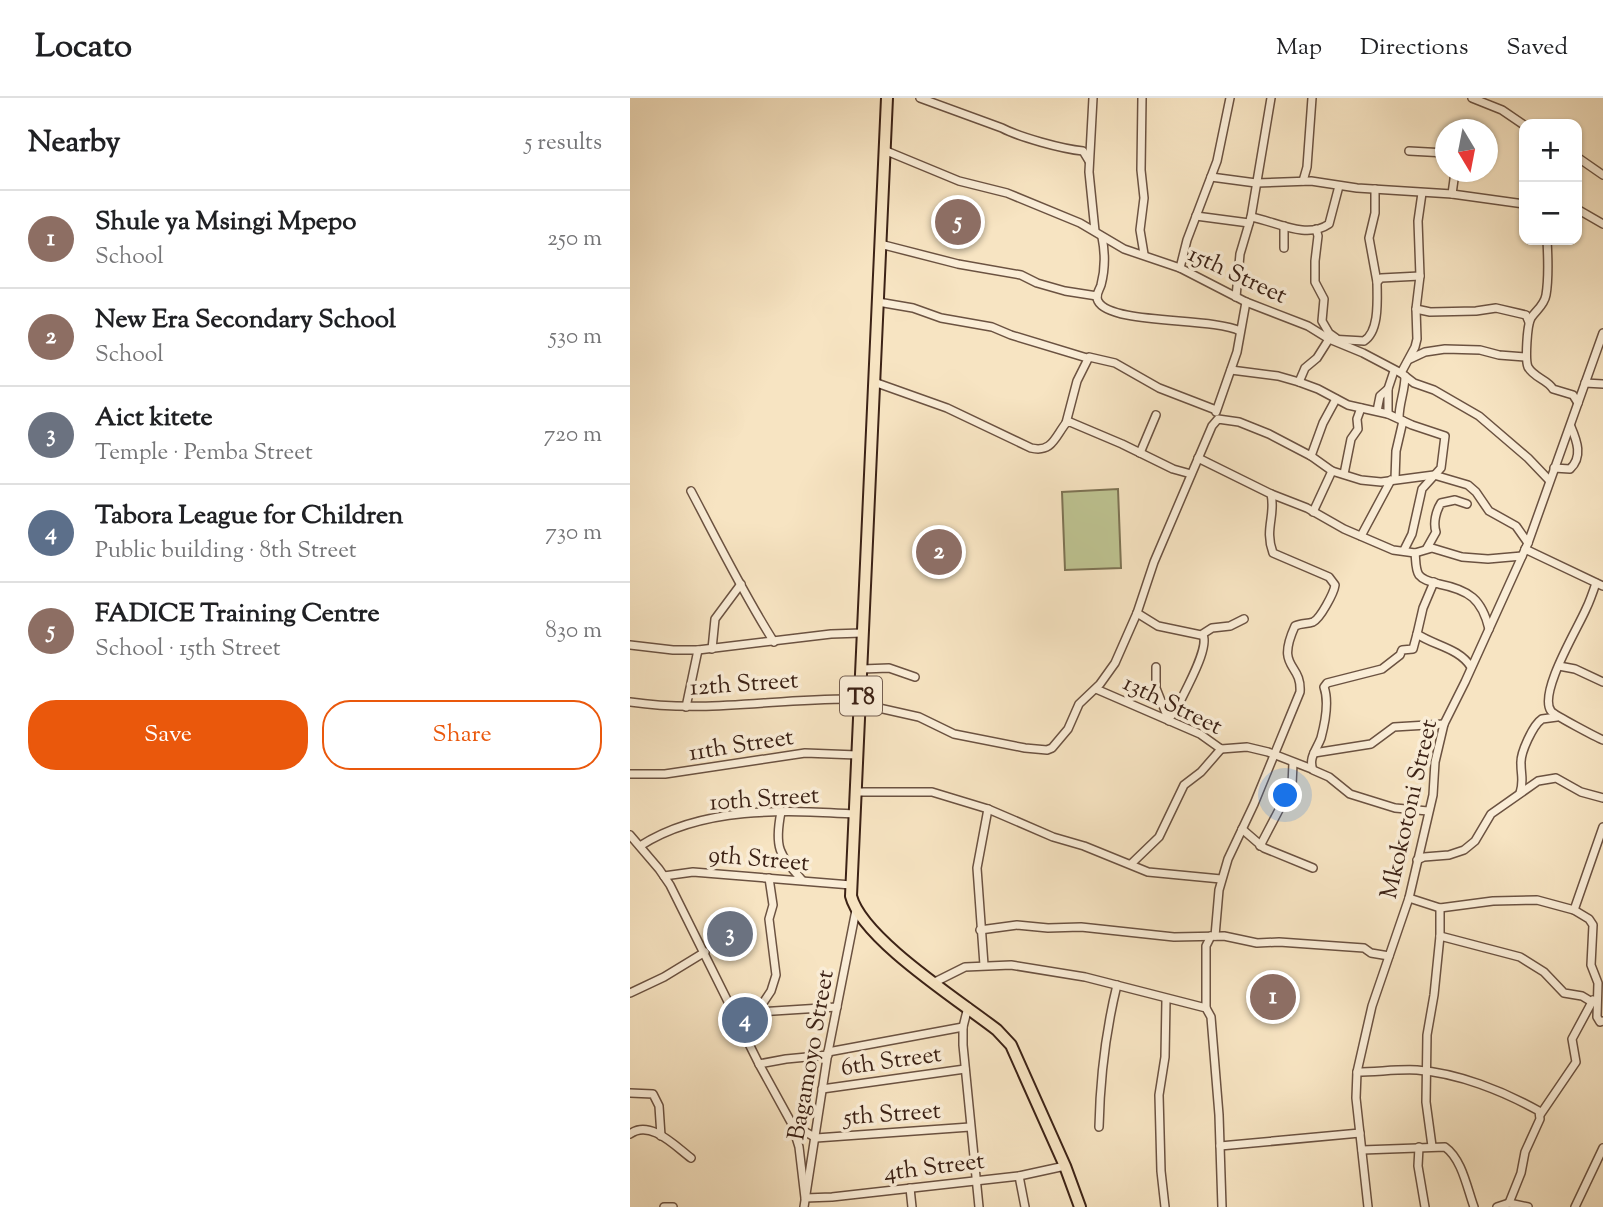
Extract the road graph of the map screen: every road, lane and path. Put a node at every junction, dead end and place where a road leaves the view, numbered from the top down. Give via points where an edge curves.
1 (919, 98) edge
2 (1093, 98) edge
3 (1142, 98) edge
4 (1230, 98) edge
5 (1271, 98) edge
6 (1312, 98) edge
7 (1472, 98) edge
8 (884, 99) edge
9 (1519, 121) edge
10 (883, 150) junction
11 (1409, 151) dead end
12 (1435, 152) edge
13 (1089, 161) junction
14 (1582, 161) edge
15 (1603, 175) edge
16 (1212, 177) junction
17 (1303, 181) junction
18 (1454, 182) edge
19 (1256, 183) junction
20 (1339, 186) junction
21 (1375, 189) junction
22 (1422, 193) junction
23 (1452, 194) junction
24 (1519, 203) edge
25 (1582, 212) edge
26 (1196, 216) junction
27 (1250, 220) junction
28 (1603, 224) edge
29 (1284, 226) junction
30 (1316, 229) junction
31 (1095, 231) junction
32 (1102, 237) junction
33 (880, 244) junction
34 (1548, 245) edge
35 (1284, 248) dead end
36 (1144, 254) junction
37 (1180, 268) junction
38 (1420, 276) junction
39 (1377, 282) junction
40 (1097, 296) junction
41 (1236, 297) junction
42 (878, 302) junction
43 (1246, 302) junction
44 (1416, 309) junction
45 (1530, 322) junction
46 (1240, 331) junction
47 (1603, 333) edge
48 (1333, 339) junction
49 (1525, 357) junction
50 (1087, 358) junction
51 (1410, 359) junction
52 (1231, 370) junction
53 (1400, 374) junction
54 (874, 382) junction
55 (1299, 382) junction
56 (1585, 383) junction
57 (1603, 384) edge
58 (1388, 389) junction
59 (1336, 399) junction
60 (1579, 400) junction
61 (1361, 408) junction
62 (1377, 411) junction
63 (1217, 414) junction
64 (1388, 414) junction
65 (1156, 415) dead end
66 (1401, 419) junction
67 (1066, 423) junction
68 (1571, 427) junction
69 (1140, 453) junction
70 (1311, 456) junction
71 (1198, 458) junction
72 (1554, 468) junction
73 (1332, 471) junction
74 (1191, 474) junction
75 (1344, 474) junction
76 (1434, 475) junction
77 (1393, 480) junction
78 (1549, 480) junction
79 (691, 491) dead end
80 (1271, 494) junction
81 (1467, 504) dead end
82 (1314, 512) junction
83 (1536, 522) junction
84 (1516, 526) junction
85 (1361, 536) junction
86 (1427, 548) junction
87 (1525, 549) junction
88 (1404, 550) junction
89 (1415, 553) junction
90 (1434, 582) junction
91 (741, 584) junction
92 (1599, 584) edge
93 (1137, 612) junction
94 (1244, 619) dead end
95 (1489, 630) junction
96 (862, 633) junction
97 (1417, 634) junction
98 (1203, 635) junction
99 (774, 642) junction
100 (630, 645) edge
101 (712, 649) junction
102 (698, 650) junction
103 (1559, 666) junction
104 (1156, 667) dead end
105 (1471, 667) junction
106 (862, 669) junction
107 (915, 677) dead end
108 (1603, 682) edge
109 (1096, 689) junction
110 (861, 701) junction
111 (630, 702) edge
112 (686, 707) junction
113 (1558, 717) junction
114 (1169, 720) junction
115 (1444, 724) junction
116 (1603, 740) edge
117 (1221, 749) junction
118 (1314, 753) junction
119 (1275, 754) junction
120 (857, 755) junction
121 (1293, 763) junction
122 (1313, 770) junction
123 (630, 774) edge
124 (857, 792) junction
125 (1520, 793) junction
126 (1603, 798) edge
127 (988, 809) junction
128 (1427, 811) junction
129 (781, 812) junction
130 (854, 814) junction
131 (1603, 827) edge
132 (1242, 829) junction
133 (630, 835) edge
134 (640, 846) junction
135 (1260, 846) junction
136 (1417, 860) junction
137 (1131, 864) junction
138 (1313, 868) dead end
139 (664, 876) junction
140 (769, 878) junction
141 (1221, 879) junction
142 (802, 881) junction
143 (851, 886) junction
144 (1409, 898) junction
145 (1440, 908) junction
146 (856, 911) junction
147 (1574, 911) junction
148 (1591, 921) junction
149 (1603, 923) edge
150 (980, 930) junction
151 (1213, 936) junction
152 (1440, 936) junction
153 (705, 952) junction
154 (1389, 956) junction
155 (984, 965) junction
156 (1600, 981) edge
157 (935, 982) junction
158 (1117, 985) junction
159 (630, 993) edge
160 (1597, 994) junction
161 (1166, 1000) junction
162 (1592, 1002) junction
163 (837, 1007) junction
164 (968, 1007) junction
165 (1206, 1009) junction
166 (757, 1012) junction
167 (737, 1018) junction
168 (1603, 1021) edge
169 (963, 1027) junction
170 (828, 1054) junction
171 (759, 1065) junction
172 (965, 1069) junction
173 (1426, 1071) junction
174 (1357, 1072) junction
175 (822, 1089) junction
176 (630, 1093) edge
177 (1541, 1115) junction
178 (792, 1124) junction
179 (970, 1126) junction
180 (1099, 1127) dead end
181 (1360, 1133) junction
182 (630, 1134) edge
183 (661, 1136) junction
184 (816, 1138) junction
185 (1220, 1146) junction
186 (1432, 1146) junction
187 (1419, 1147) junction
188 (1603, 1148) edge
189 (1362, 1150) junction
190 (691, 1158) dead end
191 (1065, 1166) junction
192 (1019, 1176) junction
193 (975, 1181) junction
194 (910, 1188) junction
195 (805, 1198) junction
196 (1509, 1203) junction
197 (664, 1207) edge
198 (673, 1207) edge
199 (804, 1207) edge
200 (912, 1207) edge
201 (979, 1207) edge
202 (1025, 1207) edge
203 (1080, 1207) edge
204 (1165, 1207) edge
205 (1222, 1207) edge
206 (1368, 1207) edge
207 (1425, 1207) edge
208 (1474, 1207) edge
209 (1497, 1207) edge
210 (1528, 1207) edge
211 (1575, 1207) edge

1 - 13 street via 1012,134 1083,151
2 - 13 street
3 - 36 street via 1144,198 1140,230
4 - 16 street
5 - 19 street
6 - 17 street
7 - 9 street
8 - 10 highway, T8
10 - 31 street, 15th Street via 959,181 1007,193
10 - 33 highway, T8
11 - 12 street
13 - 31 street
14 - 15 street
16 - 19 street
16 - 26 street
17 - 19 street
17 - 20 street
18 - 23 street
19 - 27 street
20 - 21 street
20 - 30 street via 1329,224
21 - 22 street
21 - 39 street via 1369,238
22 - 23 street
22 - 38 street
23 - 24 street
25 - 28 street
26 - 27 street
26 - 37 street
27 - 29 street
27 - 41 street via 1240,254
29 - 30 street
29 - 35 street
30 - 48 street via 1315,282 1324,299 1322,321
31 - 32 street, 15th Street
32 - 36 street, 15th Street
32 - 40 street via 1104,265
33 - 40 street
33 - 42 highway, T8
34 - 45 street via 1546,295
36 - 37 street, 15th Street
37 - 41 street, 15th Street
38 - 39 street via 1384,276
38 - 44 street
39 - 48 street via 1371,335 1364,341
40 - 46 street via 1100,304 1117,313
41 - 43 street, 15th Street
42 - 50 street via 992,327
42 - 54 highway, T8
43 - 46 street
43 - 48 street, 15th Street
44 - 45 street via 1499,308 1526,315
44 - 51 street via 1417,339
45 - 49 street
46 - 52 street
47 - 56 street, Mkokotoni Street
48 - 53 street, 15th Street
48 - 55 street via 1305,368
49 - 51 street via 1445,349
49 - 60 street via 1534,374
50 - 63 street via 1115,363
50 - 67 street
51 - 53 street
52 - 55 street
52 - 63 street
53 - 58 street
53 - 66 street via 1404,393
53 - 78 street, 15th Street via 1479,416
54 - 67 street via 932,402 1035,449 1049,447
54 - 96 highway, T8
55 - 59 street
56 - 57 street
56 - 60 street, Mkokotoni Street
58 - 62 street via 1380,396
58 - 64 street
59 - 61 street
59 - 70 street
60 - 68 street, Mkokotoni Street
61 - 62 street
61 - 75 street
62 - 64 street
63 - 70 street
63 - 71 street
64 - 66 street
65 - 69 street
66 - 76 street via 1445,436 1444,459
66 - 77 street
67 - 69 street
68 - 72 street, Mkokotoni Street
68 - 72 street via 1578,458 1570,469
69 - 74 street
70 - 73 street
71 - 74 street
71 - 80 street
72 - 78 street, Mkokotoni Street
73 - 75 street
73 - 82 street
74 - 93 street
75 - 77 street via 1370,482
76 - 77 street
76 - 84 street via 1468,485 1489,511
76 - 88 street via 1422,489
77 - 85 street
78 - 83 street, Mkokotoni Street
79 - 91 street
80 - 82 street
80 - 119 street via 1268,529 1273,553 1329,576 1335,585 1318,618 1296,626 1288,644 1287,660 1300,681 1300,692
81 - 86 street via 1455,500 1441,503 1436,531
82 - 85 street
83 - 84 street
83 - 87 street, Mkokotoni Street
84 - 87 street
85 - 88 street
86 - 87 street via 1488,559
86 - 89 street
87 - 92 street
87 - 95 street, Mkokotoni Street
88 - 89 street
89 - 90 street via 1419,574
90 - 95 street via 1476,600
90 - 97 street
91 - 99 street
91 - 101 street via 715,619
92 - 103 street
93 - 98 street via 1158,626
93 - 109 street via 1115,663
94 - 98 street
95 - 105 street, Mkokotoni Street
96 - 99 street
96 - 106 highway, T8
97 - 105 street via 1458,653
97 - 118 street via 1413,649 1403,650 1382,669 1327,683 1322,730
98 - 114 street via 1205,649
99 - 101 street
100 - 102 street
101 - 102 street
102 - 112 street
103 - 108 street
103 - 113 street via 1548,699
104 - 114 street via 1156,688
105 - 115 street, Mkokotoni Street
106 - 107 street via 889,668
106 - 110 highway, T8
109 - 110 street, 12th Street via 1079,704 1061,740 1047,750 954,734 919,717
109 - 114 street, 13th Street
110 - 112 street, 12th Street via 800,699
110 - 120 highway, T8
111 - 112 street, 12th Street
113 - 116 street
113 - 125 street via 1542,719 1534,727 1522,753
114 - 117 street, 13th Street
115 - 118 street via 1394,727 1371,744
115 - 128 street, Mkokotoni Street
117 - 119 street, 13th Street via 1243,746
117 - 137 street via 1184,785 1159,837
118 - 122 street
119 - 121 street, 13th Street
119 - 132 street
120 - 123 street, 11th Street via 805,753 665,774
120 - 124 highway, T8
121 - 122 street, 13th Street
121 - 135 street via 1290,790
122 - 128 street, 13th Street via 1350,794 1395,808
124 - 127 street via 932,792
124 - 130 highway, T8
125 - 126 street via 1538,781 1556,778
125 - 136 street via 1491,814 1464,850
127 - 137 street
127 - 150 street via 977,868
128 - 136 street, Mkokotoni Street
129 - 130 street, 10th Street
129 - 134 street, 10th Street via 709,819 662,833
129 - 142 street via 780,847 788,867
130 - 143 highway, T8
131 - 147 street
132 - 135 street
132 - 141 street
133 - 134 street
134 - 139 street
135 - 138 street
136 - 144 street, Mkokotoni Street
137 - 141 street via 1159,874
139 - 140 street, 9th Street via 692,872
139 - 153 street
140 - 142 street, 9th Street
140 - 166 street via 776,975
141 - 151 street
142 - 143 street, 9th Street
143 - 146 highway, T8
144 - 145 street
144 - 154 street, Mkokotoni Street
145 - 147 street via 1537,900
145 - 152 street
146 - 157 highway, T8 via 883,942
146 - 163 street, Bagamoyo Street
147 - 148 street
148 - 149 street
148 - 156 street via 1591,965
150 - 151 street via 1017,925
150 - 155 street
151 - 154 street via 1364,948
151 - 165 street via 1206,946
152 - 162 street via 1520,957 1544,972 1564,993
152 - 173 street
153 - 159 street
153 - 167 street
154 - 174 street, Mkokotoni Street
155 - 157 street via 965,967
155 - 158 street via 1038,968
156 - 160 street
157 - 164 highway, T8
158 - 161 street
158 - 180 street via 1109,1018
160 - 162 street
160 - 168 street via 1597,1017
161 - 165 street
161 - 204 street via 1165,1057 1158,1095
162 - 177 street via 1572,1039 1575,1063
163 - 166 street
163 - 170 street, Bagamoyo Street
164 - 169 street
164 - 191 highway, T8 via 1011,1045
165 - 185 street via 1211,1017
166 - 167 street
167 - 171 street
169 - 170 street
169 - 172 street
170 - 171 street
170 - 175 street, Bagamoyo Street
171 - 178 street
172 - 175 street, 6th Street
172 - 179 street
173 - 174 street
173 - 177 street via 1474,1083
173 - 186 street
174 - 181 street, Mkokotoni Street
175 - 184 street, Bagamoyo Street
176 - 183 street via 653,1094 657,1099
177 - 196 street
178 - 184 street
178 - 195 street
179 - 184 street, 5th Street
179 - 193 street
181 - 185 street
181 - 189 street, Mkokotoni Street
182 - 183 street via 642,1129
183 - 190 street
184 - 195 street, Bagamoyo Street
185 - 205 street
186 - 187 street
186 - 208 street via 1451,1151
187 - 189 street
187 - 207 street
188 - 211 street
189 - 206 street, Mkokotoni Street
191 - 192 street, 4th Street
191 - 203 highway, T8
192 - 193 street, 4th Street
192 - 202 street
193 - 194 street, 4th Street
193 - 201 street
194 - 195 street, 4th Street
194 - 200 street
195 - 199 street, Bagamoyo Street
196 - 209 street
196 - 210 street
197 - 198 street

